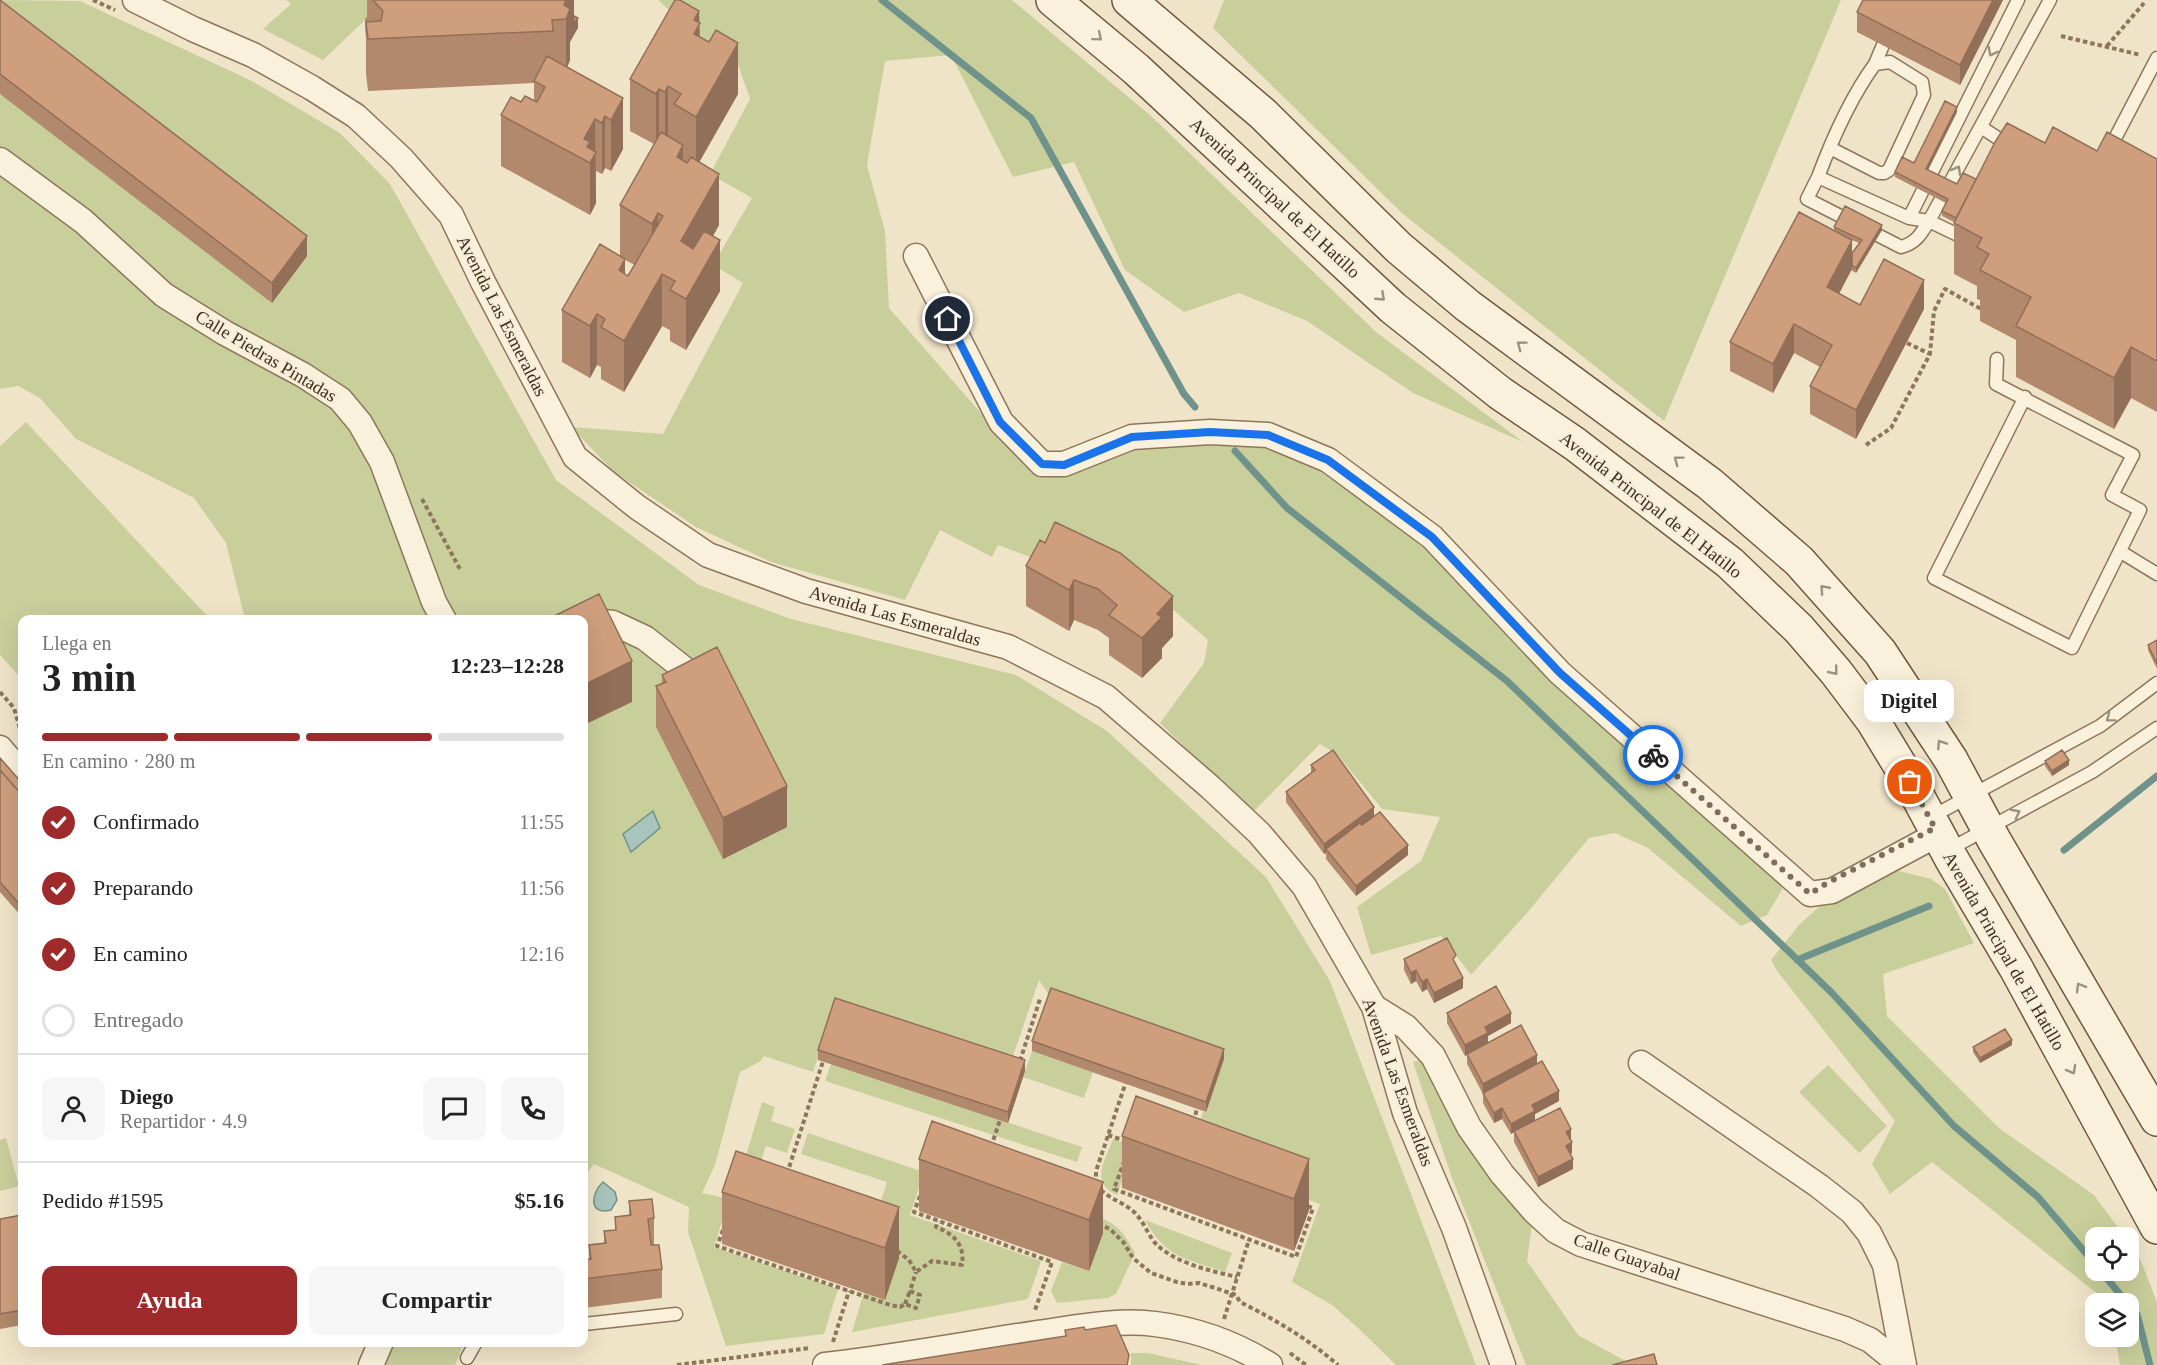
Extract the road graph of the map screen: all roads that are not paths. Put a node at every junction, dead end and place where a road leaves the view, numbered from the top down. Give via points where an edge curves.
1 (135, 0) edge
2 (1053, 0) edge
3 (1130, 0) edge
4 (2018, 0) edge
5 (2050, 0) edge
6 (1883, 45) edge
7 (2157, 58) edge
8 (1875, 64) junction
9 (1981, 127) junction
10 (1830, 148) junction
11 (2000, 153) edge
12 (2121, 153) edge
13 (0, 160) edge
14 (1818, 177) junction
15 (1968, 214) edge
16 (1909, 218) junction
17 (1929, 221) junction
18 (916, 256) dead end
19 (1997, 359) dead end
20 (2025, 398) junction
21 (2121, 552) junction
22 (2157, 574) edge
23 (441, 615) edge
24 (588, 621) edge
25 (692, 675) edge
26 (2157, 683) edge
27 (2157, 728) edge
28 (0, 748) edge
29 (18, 769) edge
30 (1969, 796) junction
31 (1988, 828) junction
32 (1937, 833) junction
33 (1374, 1007) junction
34 (1641, 1063) dead end
35 (2157, 1119) edge
36 (2157, 1227) edge
37 (676, 1314) dead end
38 (588, 1324) edge
39 (379, 1347) edge
40 (473, 1347) edge
41 (828, 1355) edge
42 (467, 1358) dead end
43 (371, 1365) edge
44 (1270, 1365) edge
45 (1503, 1365) edge
46 (1902, 1365) edge

1 - 33 street, Avenida Las Esmeraldas via 253,55 312,88 356,116 401,158 451,215 575,457 637,507 708,555 806,591 1008,647 1106,697 1259,833 1304,886
2 -> 32 main road, Avenida Principal de El Hatillo via 1136,69 1393,308 1500,393 1584,451 1730,563 1799,629 1836,672 1873,721
30 -> 3 main road via 1952,760 1880,652 1799,561 1710,484 1468,306 1399,249 1263,114
4 -> 16 lane
5 - 9 lane
6 - 8 lane
7 - 12 lane via 2110,148
8 - 10 lane
8 - 10 lane via 1890,62 1907,71 1922,82 1924,95 1889,170 1879,172
9 - 11 lane via 2005,143
17 -> 9 lane
10 - 14 lane
13 - 23 street, Calle Piedras Pintadas via 83,221 164,295 340,399 360,423 382,462
14 - 16 lane
14 - 17 lane via 1807,199 1901,247 1920,236
15 - 17 lane via 1958,235
16 - 17 lane
18 - 32 street via 1000,422 1042,464 1064,465 1132,437 1210,432 1268,435 1328,460 1432,537 1560,673 1810,894
19 - 20 lane via 1996,384
20 - 21 lane via 2133,455 2112,495 2140,510
20 - 21 lane via 1934,578 2072,648
21 - 22 lane
24 - 25 street via 613,623 645,638
26 -> 30 lane via 2100,726
31 -> 27 lane via 2092,772
28 - 29 street
30 - 31 main road
30 - 32 lane
31 - 32 lane
35 -> 31 main road
32 -> 36 main road, Avenida Principal de El Hatillo via 2016,968
33 - 45 street, Avenida Las Esmeraldas via 1405,1113 1454,1228
33 - 46 street, Calle Guayabal via 1406,1027 1433,1056 1469,1127 1502,1174 1556,1231 1581,1244 1845,1329 1870,1340
34 - 46 street via 1852,1212 1886,1265
37 - 38 lane
39 - 43 street
40 - 42 lane
41 - 44 street via 1153,1323 1184,1329

